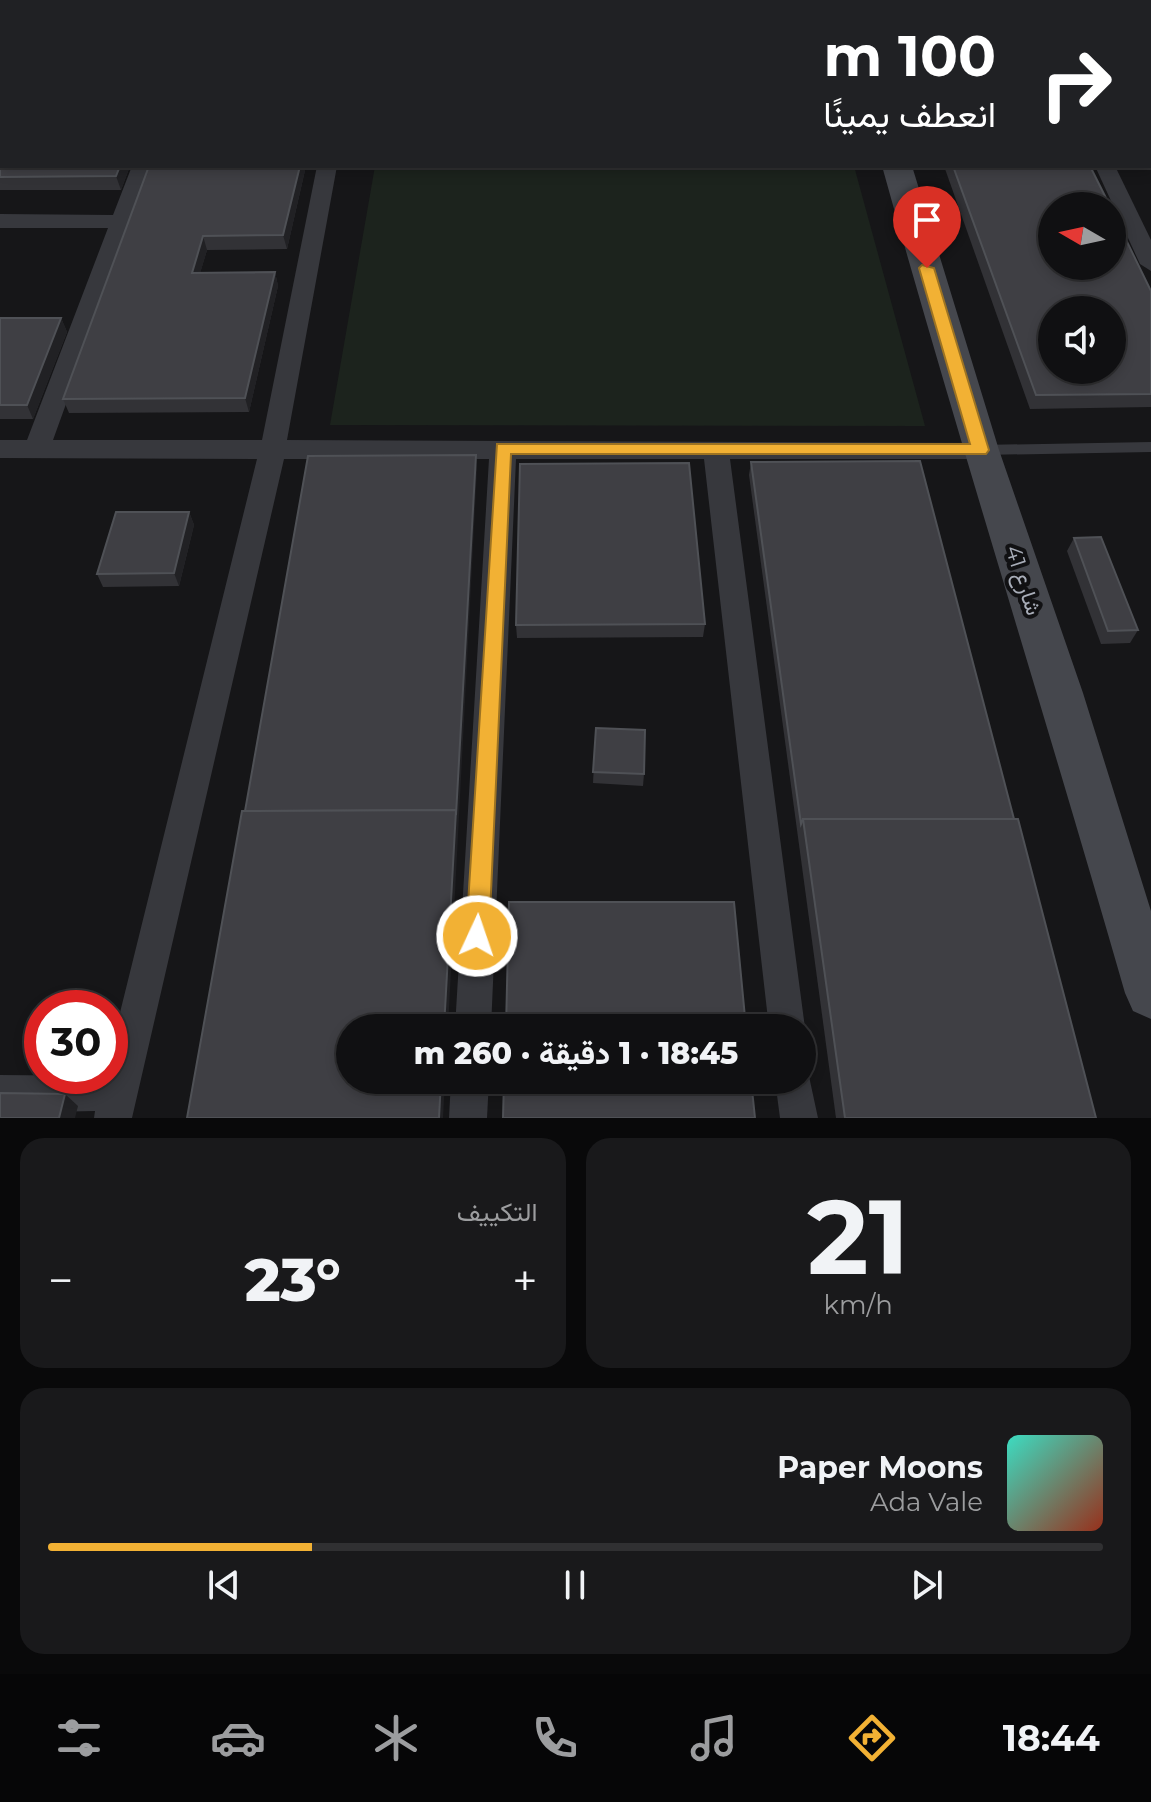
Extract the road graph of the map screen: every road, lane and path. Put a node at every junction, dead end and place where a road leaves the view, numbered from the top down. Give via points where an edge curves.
1 (141, 168) edge
2 (327, 168) edge
3 (898, 168) edge
4 (1106, 168) edge
5 (0, 221) edge
6 (121, 222) junction
7 (1151, 264) edge
8 (55, 325) edge
9 (83, 326) junction
10 (1151, 447) edge
11 (273, 448) junction
12 (503, 448) junction
13 (0, 449) edge
14 (716, 449) junction
15 (36, 450) junction
16 (980, 450) junction
17 (1151, 993) edge
18 (474, 1014) edge
19 (785, 1014) edge
20 (0, 1094) edge
21 (469, 1094) edge
22 (796, 1094) edge
23 (115, 1105) edge
24 (468, 1118) edge
25 (799, 1118) edge

1 - 6 street
2 - 11 street
3 - 16 main road, شارع 41
4 - 7 street
5 - 6 street
6 - 9 street
8 - 9 street
9 - 15 street
10 - 16 lane
11 - 12 street
11 - 15 street
11 - 23 street
12 - 14 street
12 - 18 street
13 - 15 street
14 - 16 street
14 - 19 street
16 - 17 main road, شارع 41 via 1061,693
20 - 23 street
21 - 24 street
22 - 25 street

